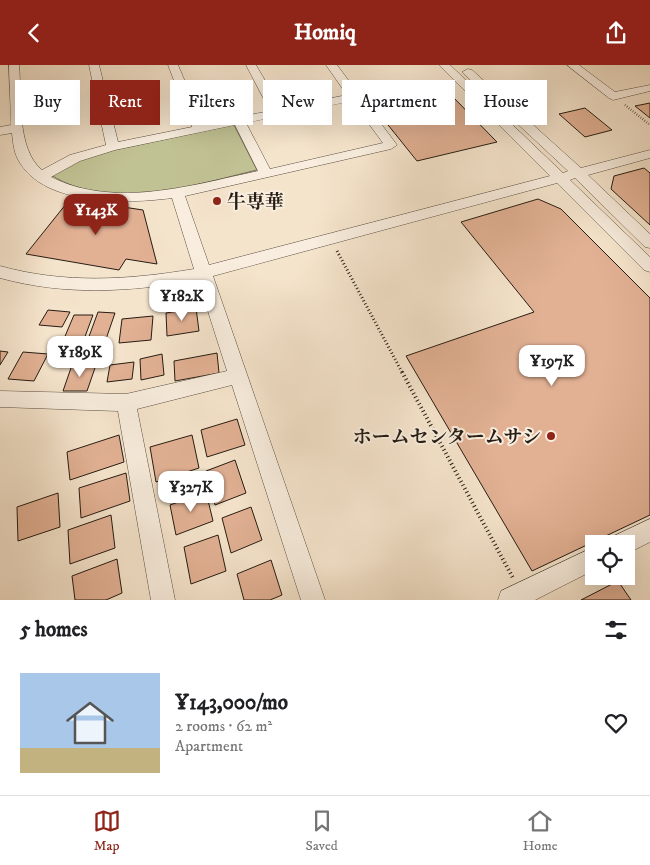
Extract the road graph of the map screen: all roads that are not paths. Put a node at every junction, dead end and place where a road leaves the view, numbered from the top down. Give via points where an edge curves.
1 (14, 65) edge
2 (94, 65) edge
3 (173, 65) edge
4 (251, 65) edge
5 (331, 65) edge
6 (444, 65) edge
7 (460, 65) edge
8 (572, 65) edge
9 (342, 80) edge
10 (263, 87) edge
11 (650, 88) edge
12 (219, 125) edge
13 (241, 125) edge
14 (376, 125) edge
15 (18, 128) junction
16 (199, 129) junction
17 (0, 131) edge
18 (113, 147) junction
19 (650, 154) edge
20 (578, 173) junction
21 (266, 174) junction
22 (42, 176) junction
23 (560, 178) junction
24 (177, 193) junction
25 (650, 243) edge
26 (650, 266) edge
27 (0, 272) edge
28 (203, 273) junction
29 (238, 376) junction
30 (0, 399) edge
31 (126, 403) junction
32 (650, 530) edge
33 (635, 538) edge
34 (585, 563) edge
35 (519, 598) edge
36 (163, 600) edge
37 (313, 600) edge

1 - 15 street
2 - 18 street
3 - 16 street
4 - 10 street
5 - 9 street
6 - 23 street
7 - 20 street
8 - 11 street via 613,96
12 - 16 street
13 - 21 street
14 - 21 street via 391,145
15 - 17 street
15 - 22 street via 20,150 28,164
16 - 18 street
18 - 22 street via 75,158
19 - 20 street
20 - 23 street
20 - 25 street
21 - 24 street
22 - 24 street via 92,195 134,197
23 - 26 street
23 - 28 street
24 - 28 street
27 - 28 street via 57,284 102,285 147,283
28 - 29 street
29 - 31 street
29 - 37 street
30 - 31 street
31 - 36 street
32 - 33 street
34 - 35 street

